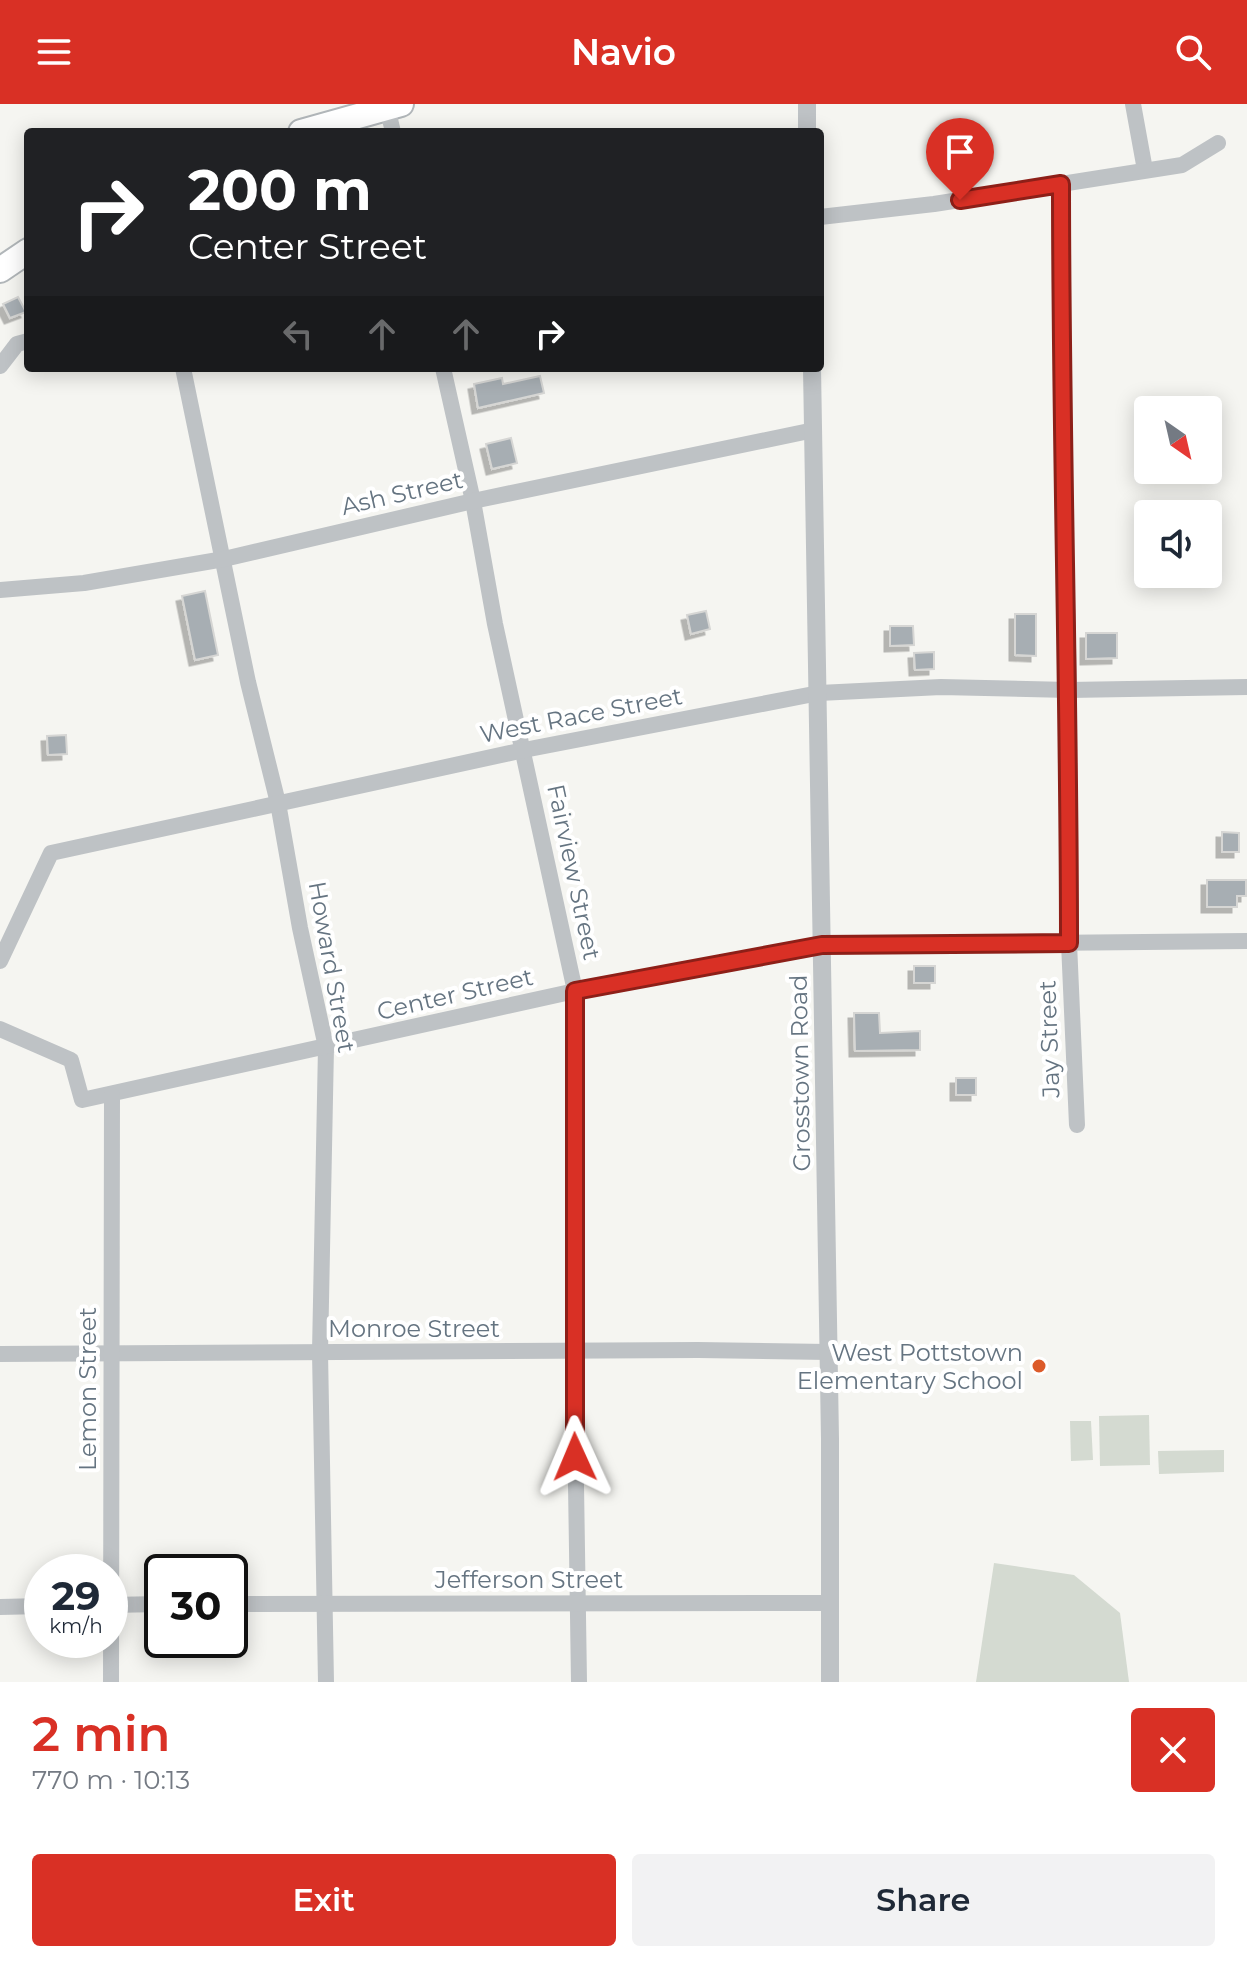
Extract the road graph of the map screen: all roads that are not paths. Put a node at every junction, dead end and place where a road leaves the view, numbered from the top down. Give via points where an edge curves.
1 (807, 104) edge
2 (1133, 104) edge
3 (394, 106) edge
4 (315, 128) edge
5 (393, 128) edge
6 (807, 128) edge
7 (1218, 143) dead end
8 (1145, 170) junction
9 (1061, 184) junction
10 (824, 217) edge
11 (24, 254) edge
12 (0, 270) edge
13 (24, 342) edge
14 (0, 366) edge
15 (184, 372) edge
16 (444, 372) edge
17 (812, 372) edge
18 (814, 430) junction
19 (473, 501) junction
20 (224, 559) junction
21 (0, 590) edge
22 (1247, 687) edge
23 (1069, 690) junction
24 (819, 693) junction
25 (524, 750) junction
26 (278, 803) junction
27 (1247, 941) edge
28 (1069, 943) junction
29 (822, 945) junction
30 (0, 961) edge
31 (575, 991) junction
32 (0, 1029) edge
33 (326, 1047) junction
34 (112, 1095) junction
35 (1077, 1125) dead end
36 (111, 1352) junction
37 (320, 1352) junction
38 (574, 1352) junction
39 (828, 1352) junction
40 (0, 1354) edge
41 (110, 1554) edge
42 (325, 1603) junction
43 (577, 1603) junction
44 (828, 1603) junction
45 (248, 1604) edge
46 (24, 1606) edge
47 (0, 1607) edge
48 (111, 1658) edge
49 (111, 1682) edge
50 (326, 1682) edge
51 (579, 1682) edge
52 (830, 1682) edge

1 - 6 street
2 - 8 street
3 - 4 main road
3 - 5 street
7 - 8 street via 1182,165
8 - 9 street
9 - 10 street
9 - 23 street, Jay Street
11 - 12 main road
13 - 14 street
15 - 20 street, Howard Street
16 - 19 street, Fairview Street
17 - 18 street, Grosstown Road
18 - 19 street, Ash Street
18 - 24 street, Grosstown Road
19 - 20 street, Ash Street
19 - 25 street, Fairview Street
20 - 21 street, Ash Street via 84,583
20 - 26 street, Howard Street
22 - 23 street, West Race Street
23 - 24 street, West Race Street via 941,687
23 - 28 street, Jay Street
24 - 25 street, West Race Street
24 - 29 street, Grosstown Road
25 - 26 street, West Race Street
25 - 31 street, Fairview Street
26 - 30 street, West Race Street via 51,853
26 - 33 street, Howard Street
27 - 28 street, Center Street
28 - 29 street, Center Street
28 - 35 street, Jay Street
29 - 31 street, Center Street
29 - 39 street, Grosstown Road
31 - 33 street, Center Street
31 - 38 street, Fairview Street
32 - 34 street, Center Street via 71,1060 82,1100
33 - 34 street, Center Street
33 - 37 street, Howard Street
34 - 36 street, Lemon Street
36 - 37 street, Monroe Street
36 - 40 street, Monroe Street
36 - 41 street, Lemon Street
37 - 38 street, Monroe Street
37 - 42 street, Howard Street
38 - 39 street, Monroe Street
38 - 43 street, Fairview Street
39 - 44 street, Grosstown Road
42 - 43 street, Jefferson Street
42 - 45 street, Jefferson Street
42 - 50 street, Howard Street
43 - 44 street, Jefferson Street
43 - 51 street, Fairview Street
44 - 52 street, Grosstown Road
46 - 47 street
48 - 49 street, Lemon Street

